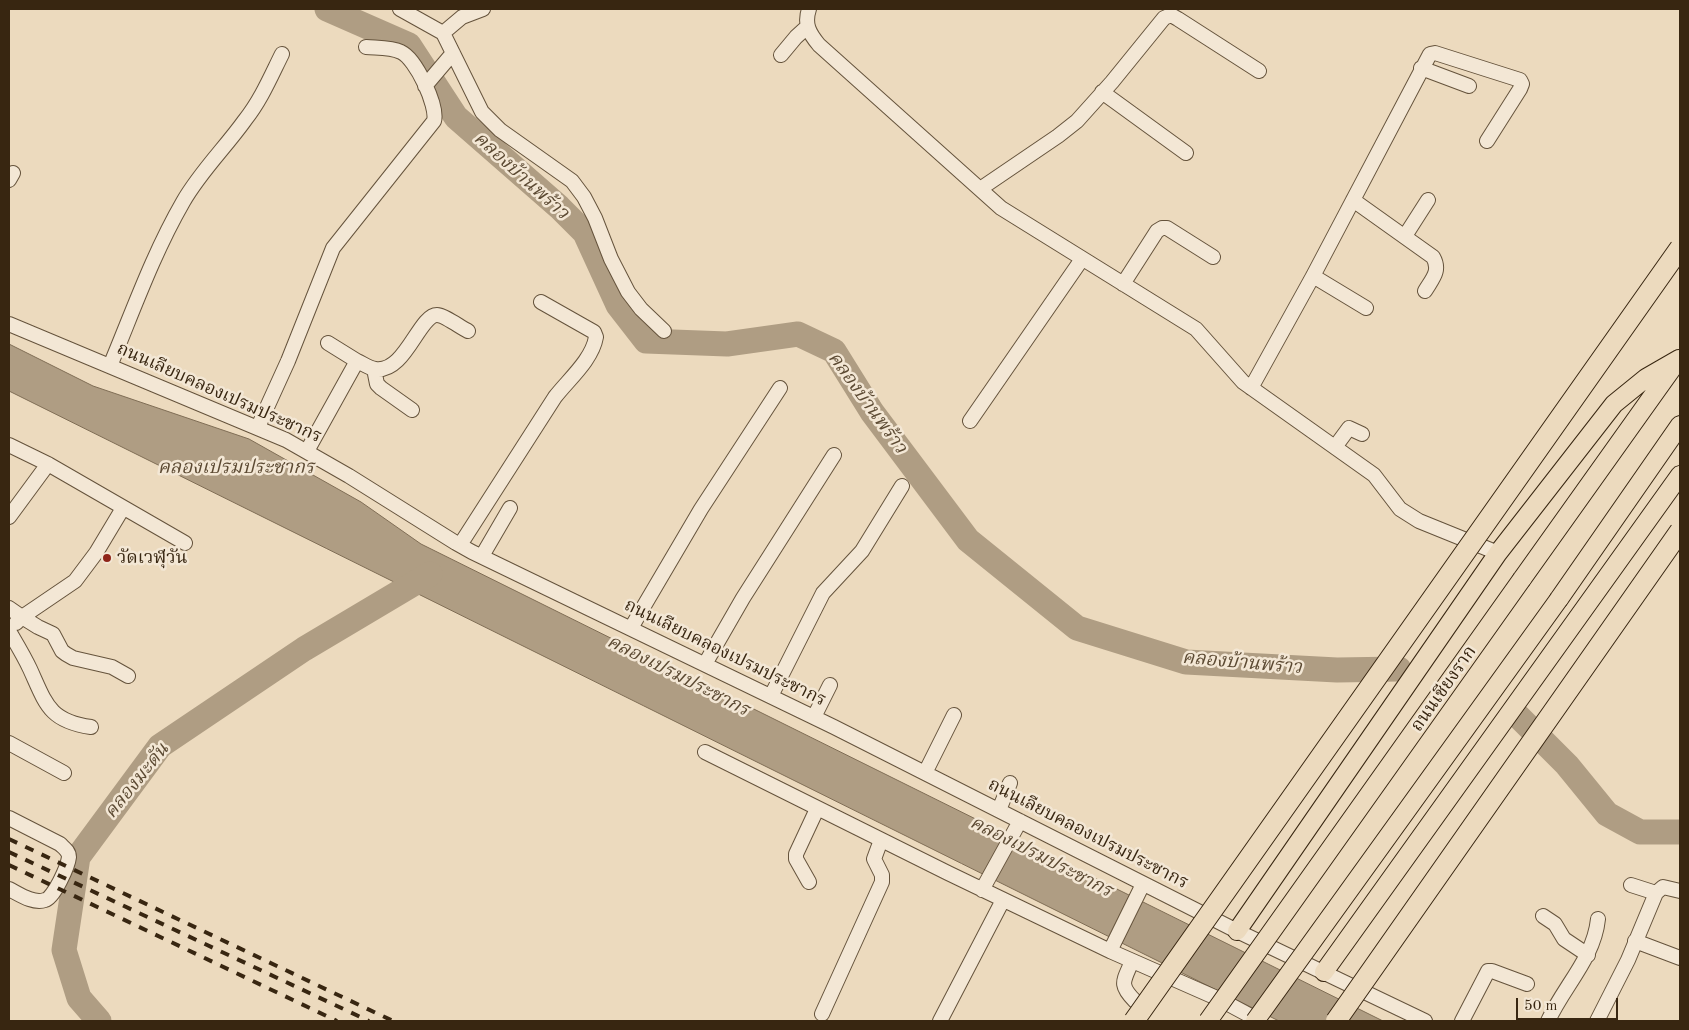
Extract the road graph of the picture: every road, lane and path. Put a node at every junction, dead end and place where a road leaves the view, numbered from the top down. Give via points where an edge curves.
1 (400, 9) edge
2 (483, 9) edge
3 (809, 9) edge
4 (807, 27) junction
5 (443, 33) junction
6 (366, 47) dead end
7 (282, 54) dead end
8 (452, 54) junction
9 (781, 55) dead end
10 (1421, 68) junction
11 (1259, 70) dead end
12 (426, 85) junction
13 (1469, 86) dead end
14 (1102, 92) junction
15 (1487, 141) dead end
16 (1186, 153) dead end
17 (980, 189) junction
18 (1353, 200) junction
19 (1428, 200) dead end
20 (1405, 236) junction
21 (1680, 248) edge
22 (1213, 256) dead end
23 (1082, 259) junction
24 (1313, 276) junction
25 (1123, 284) junction
26 (1425, 291) dead end
27 (541, 302) dead end
28 (1366, 308) dead end
29 (9, 324) edge
30 (468, 331) dead end
31 (664, 331) dead end
32 (328, 343) dead end
33 (1680, 358) edge
34 (357, 360) junction
35 (110, 366) junction
36 (374, 369) junction
37 (780, 388) dead end
38 (1251, 388) junction
39 (412, 410) dead end
40 (970, 421) dead end
41 (1680, 425) edge
42 (258, 428) junction
43 (1362, 434) dead end
44 (9, 445) edge
45 (1335, 447) junction
46 (307, 451) junction
47 (834, 455) dead end
48 (48, 464) junction
49 (1680, 475) edge
50 (902, 486) dead end
51 (123, 508) junction
52 (510, 508) dead end
53 (9, 517) edge
54 (1680, 531) edge
55 (185, 543) dead end
56 (460, 545) junction
57 (1498, 553) junction
58 (482, 556) junction
59 (9, 608) edge
60 (22, 617) junction
61 (631, 628) junction
62 (9, 630) edge
63 (705, 664) junction
64 (128, 676) dead end
65 (830, 685) dead end
66 (771, 696) junction
67 (954, 715) dead end
68 (814, 717) junction
69 (91, 727) dead end
70 (9, 743) edge
71 (705, 752) dead end
72 (925, 773) junction
73 (64, 774) dead end
74 (1010, 782) dead end
75 (817, 809) junction
76 (999, 810) junction
77 (9, 818) edge
78 (1017, 826) junction
79 (881, 840) junction
80 (809, 882) dead end
81 (1143, 884) junction
82 (983, 886) junction
83 (1631, 886) dead end
84 (9, 889) edge
85 (1680, 891) edge
86 (1656, 893) junction
87 (1003, 900) junction
88 (1543, 916) dead end
89 (1598, 918) dead end
90 (1237, 931) junction
91 (1635, 941) junction
92 (1112, 947) junction
93 (1588, 955) junction
94 (1680, 958) edge
95 (1132, 961) junction
96 (1324, 972) junction
97 (1527, 984) dead end
98 (1135, 1001) dead end
99 (822, 1014) dead end
100 (940, 1021) edge
101 (1134, 1021) edge
102 (1208, 1021) edge
103 (1255, 1021) edge
104 (1260, 1021) edge
105 (1336, 1021) edge
106 (1425, 1021) edge
107 (1462, 1021) edge
108 (1548, 1021) edge
109 (1597, 1021) edge

1 - 5 street
2 - 5 street via 462,17
3 - 4 street
4 - 9 street
4 - 17 street via 819,45
5 - 8 street
6 - 12 street via 393,50 409,57
7 - 35 street via 254,108 183,203 151,266
8 - 12 street
8 - 31 street via 482,112 508,136 572,181 595,218 628,292
10 - 13 street
10 - 15 street via 1430,54 1435,53 1520,80 1520,89
10 - 18 street
11 - 14 street via 1171,16 1159,23
12 - 42 street via 436,115 434,121 332,248
14 - 16 street
14 - 17 street via 1077,121
17 - 23 street via 1001,208
18 - 20 street
18 - 24 street
19 - 20 street
20 - 26 street via 1433,257 1437,264
21 - 101 highway, bridge
22 - 25 street via 1162,228
23 - 25 street
23 - 40 street
24 - 28 street
24 - 38 street
25 - 38 street via 1196,329
27 - 56 street via 594,332 595,344 555,397
29 - 35 street, ถนนเลียบคลองเปรมประชากร
30 - 36 street via 440,316 432,316 395,362 389,367
32 - 34 street
33 - 57 main road via 1646,378 1614,404
33 - 102 main road, ถนนเชียงราก, bridge
34 - 36 street
34 - 46 street
35 - 42 street, ถนนเลียบคลองเปรมประชากร
36 - 39 street via 380,388
37 - 61 street
38 - 45 street
41 - 103 main road, bridge via 1559,599
42 - 46 street, ถนนเลียบคลองเปรมประชากร
43 - 45 street via 1349,428
44 - 48 street
45 - 57 street via 1374,475 1408,515
46 - 56 street, ถนนเลียบคลองเปรมประชากร
47 - 63 street
48 - 51 street
48 - 53 street
49 - 96 main road
50 - 66 street via 862,552 823,593
51 - 55 street
51 - 60 street via 75,581
52 - 58 street
54 - 105 highway, bridge
56 - 58 street, ถนนเลียบคลองเปรมประชากร
57 - 90 main road
58 - 61 street, ถนนเลียบคลองเปรมประชากร
59 - 60 street
60 - 62 street
60 - 64 street via 53,634 62,651 73,658 112,667
61 - 63 street, ถนนเลียบคลองเปรมประชากร
62 - 69 street via 49,708 57,716 76,725
63 - 66 street, ถนนเลียบคลองเปรมประชากร
65 - 68 street
66 - 68 street, ถนนเลียบคลองเปรมประชากร
67 - 72 street
68 - 72 street, ถนนเลียบคลองเปรมประชากร
70 - 73 street
71 - 75 street
72 - 76 street, ถนนเลียบคลองเปรมประชากร
74 - 76 street
75 - 79 street
75 - 80 street via 796,854
76 - 78 street, ถนนเลียบคลองเปรมประชากร
77 - 84 street via 60,844 69,857 57,889 46,900 34,901
78 - 81 street, ถนนเลียบคลองเปรมประชากร
78 - 82 street
79 - 82 street
79 - 99 street via 874,859 882,882
81 - 90 street, ถนนเลียบคลองเปรมประชากร
81 - 92 street
82 - 87 street
83 - 86 street
85 - 86 street via 1663,887
86 - 91 street
87 - 92 street
87 - 100 street
88 - 93 street via 1555,924 1564,939
89 - 93 street
90 - 96 street, ถนนเลียบคลองเปรมประชากร
91 - 94 street
91 - 109 street
92 - 95 street
93 - 108 street
95 - 98 street via 1124,986
95 - 104 street via 1219,999
96 - 106 street, ถนนเลียบคลองเปรมประชากร
97 - 107 street via 1488,971

